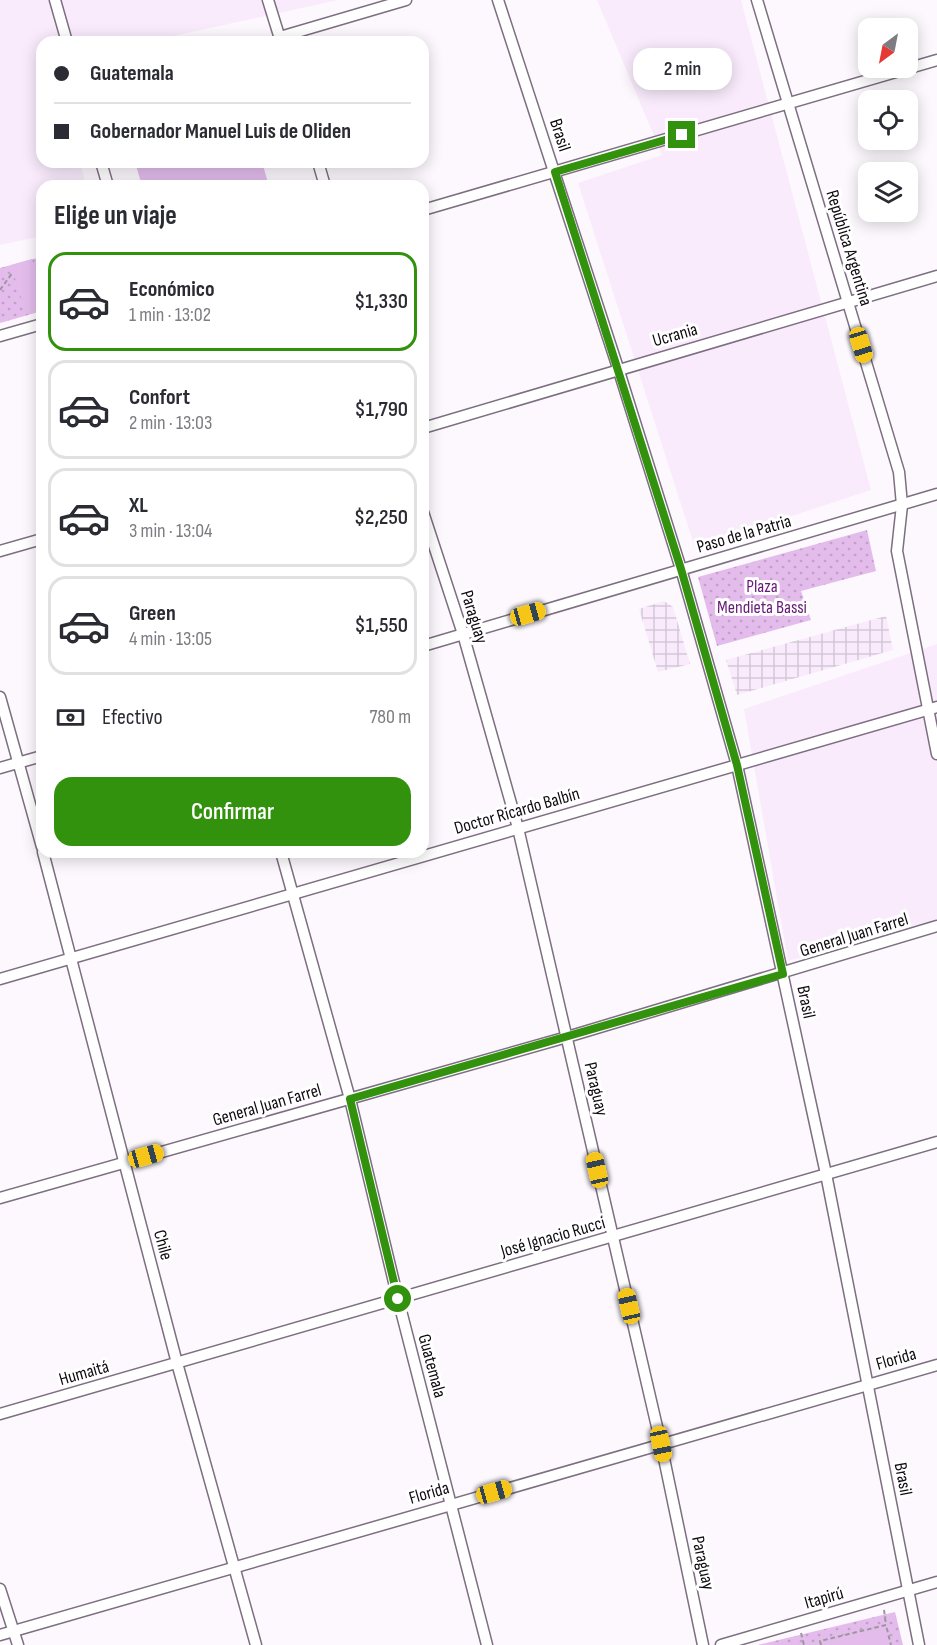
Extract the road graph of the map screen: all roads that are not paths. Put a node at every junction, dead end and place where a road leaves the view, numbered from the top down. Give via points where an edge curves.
1 (55, 0) edge
2 (268, 0) edge
3 (406, 0) edge
4 (498, 0) edge
5 (757, 0) edge
6 (65, 36) edge
7 (280, 36) edge
8 (291, 36) edge
9 (937, 60) edge
10 (788, 104) junction
11 (555, 172) junction
12 (429, 208) edge
13 (937, 276) edge
14 (848, 302) junction
15 (36, 326) edge
16 (0, 336) edge
17 (618, 368) junction
18 (429, 426) edge
19 (937, 494) edge
20 (902, 505) junction
21 (429, 530) edge
22 (36, 541) edge
23 (0, 551) edge
24 (681, 569) junction
25 (463, 634) junction
26 (429, 644) edge
27 (0, 697) edge
28 (933, 708) edge
29 (937, 754) edge
30 (36, 758) edge
31 (20, 762) junction
32 (737, 765) junction
33 (0, 768) edge
34 (36, 824) edge
35 (518, 828) junction
36 (429, 854) edge
37 (45, 858) edge
38 (283, 858) edge
39 (416, 858) edge
40 (294, 894) junction
41 (937, 926) edge
42 (71, 958) junction
43 (783, 974) junction
44 (0, 979) edge
45 (567, 1037) junction
46 (350, 1099) junction
47 (937, 1142) edge
48 (123, 1162) junction
49 (826, 1174) junction
50 (0, 1197) edge
51 (613, 1237) junction
52 (398, 1299) junction
53 (177, 1363) junction
54 (937, 1365) edge
55 (868, 1384) junction
56 (0, 1414) edge
57 (661, 1444) junction
58 (452, 1504) junction
59 (234, 1565) junction
60 (937, 1582) edge
61 (0, 1589) edge
62 (908, 1591) junction
63 (14, 1631) junction
64 (0, 1635) edge
65 (18, 1645) edge
66 (256, 1645) edge
67 (487, 1645) edge
68 (703, 1645) edge
69 (721, 1645) edge
70 (919, 1645) edge

1 - 6 street
2 - 7 street
3 - 8 street
4 - 11 street, Brasil
5 - 10 street, República Argentina
9 - 10 street
10 - 11 street
10 - 14 street, República Argentina
11 - 12 street
11 - 17 street, Brasil
13 - 14 street, Ucrania
14 - 17 street, Ucrania
14 - 20 street, República Argentina via 899,472
15 - 16 street
17 - 18 street, Ucrania
17 - 24 street, Brasil
19 - 20 street, Paso de la Patria
20 - 24 street, Paso de la Patria
20 - 28 street, República Argentina via 897,551
21 - 25 street, Paraguay
22 - 23 street
24 - 25 street, Paso de la Patria
24 - 32 street, Brasil
25 - 26 street, Paso de la Patria
25 - 35 street, Paraguay
27 - 31 street
28 - 29 street, República Argentina
28 - 32 street, Doctor Ricardo Balbín
30 - 31 street
31 - 33 street
31 - 34 street
32 - 35 street, Doctor Ricardo Balbín
32 - 43 street, Brasil
35 - 36 street, Doctor Ricardo Balbín
35 - 45 street, Paraguay
37 - 42 street, Chile
38 - 40 street, Guatemala
39 - 40 street, Doctor Ricardo Balbín
40 - 42 street, Doctor Ricardo Balbín
40 - 46 street, Guatemala
41 - 43 street, General Juan Farrel
42 - 44 street, Doctor Ricardo Balbín
42 - 48 street, Chile
43 - 45 street, General Juan Farrel
43 - 49 street, Brasil
45 - 46 street, General Juan Farrel
45 - 51 street, Paraguay
46 - 48 street, General Juan Farrel
46 - 52 street, Guatemala
47 - 49 street, José Ignacio Rucci
48 - 50 street, General Juan Farrel
48 - 53 street, Chile
49 - 51 street, José Ignacio Rucci
49 - 55 street, Brasil
51 - 52 street, José Ignacio Rucci
51 - 57 street, Paraguay
52 - 53 street, José Ignacio Rucci
52 - 58 street, Guatemala
53 - 56 street, Humaitá
53 - 59 street, Chile
54 - 55 street, Florida
55 - 57 street, Florida
55 - 62 street, Brasil
57 - 58 street, Florida
57 - 68 street, Paraguay
58 - 59 street, Florida
58 - 67 street, Guatemala
59 - 63 street, Florida
59 - 66 street, Chile
60 - 62 street, Itapirú
61 - 63 street
62 - 69 street, Itapirú
62 - 70 street, Brasil
63 - 64 street, Florida
63 - 65 street

